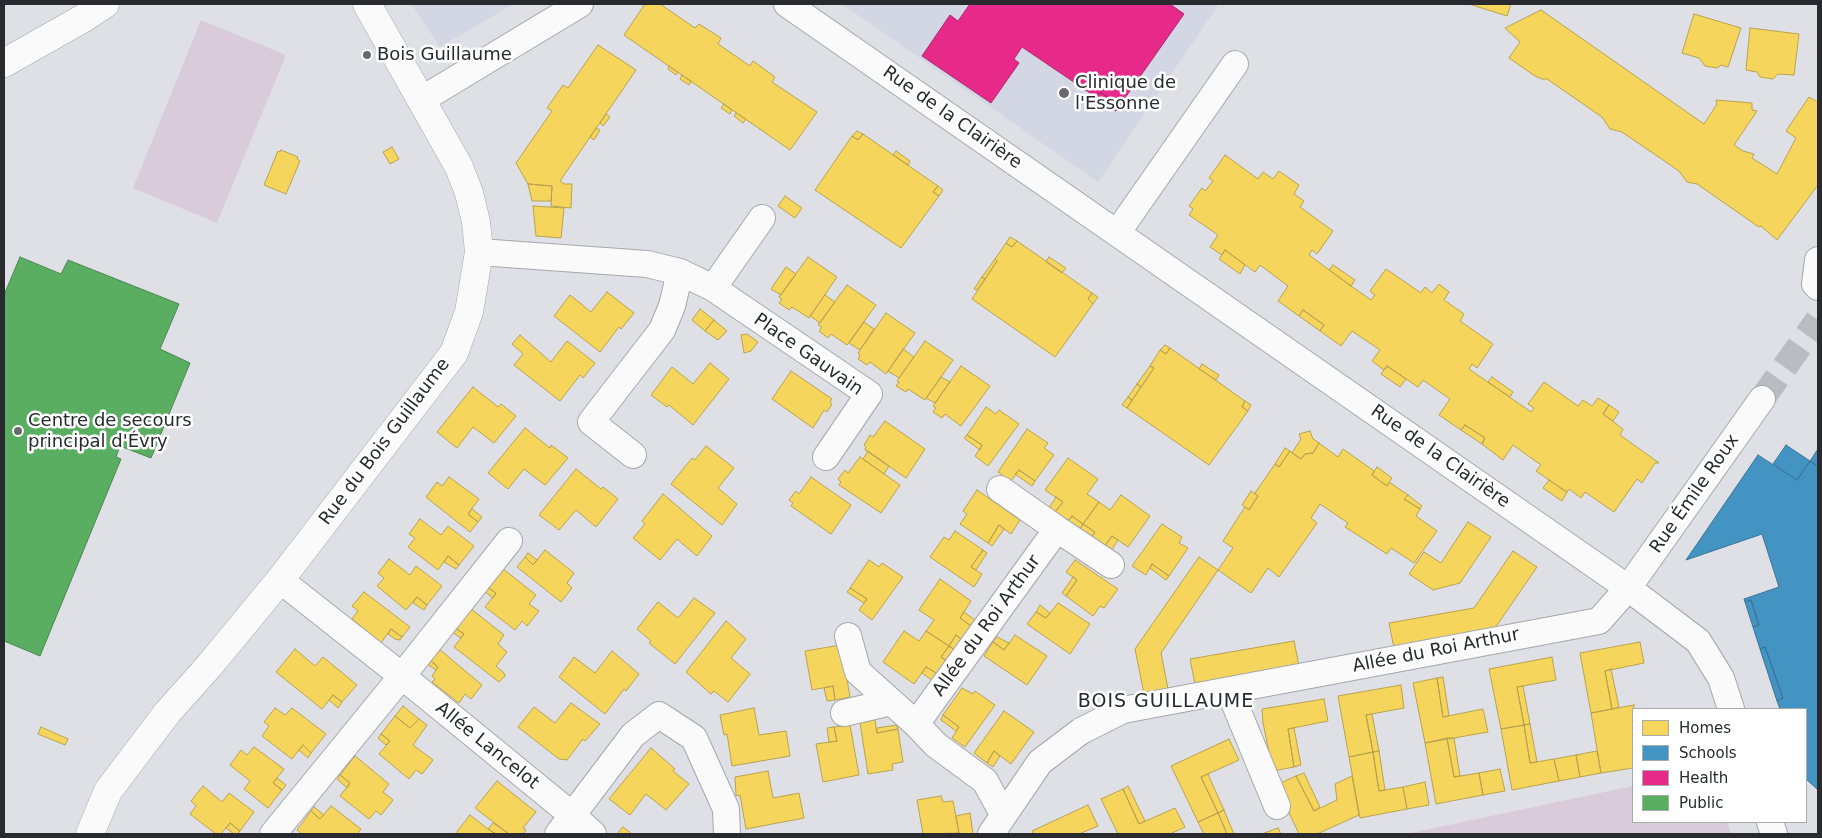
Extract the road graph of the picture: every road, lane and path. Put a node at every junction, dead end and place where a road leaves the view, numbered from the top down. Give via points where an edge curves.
1 (105, 4) edge
2 (367, 4) edge
3 (580, 4) edge
4 (787, 4) edge
5 (4, 62) edge
6 (1235, 64) dead end
7 (421, 100) junction
8 (762, 218) dead end
9 (1117, 232) junction
10 (479, 252) junction
11 (1818, 260) edge
12 (680, 272) junction
13 (1818, 287) edge
14 (713, 288) junction
15 (1762, 399) tunnel mouth
16 (633, 454) dead end
17 (826, 457) dead end
18 (1000, 489) dead end
19 (1057, 529) junction
20 (509, 541) dead end
21 (1110, 565) dead end
22 (280, 580) junction
23 (1628, 588) junction
24 (848, 636) dead end
25 (402, 676) junction
26 (1229, 690) junction
27 (891, 702) junction
28 (1731, 708) edge
29 (844, 713) dead end
30 (916, 724) junction
31 (1277, 806) dead end
32 (997, 824) edge
33 (565, 825) edge
34 (90, 834) edge
35 (274, 834) edge
36 (593, 834) edge
37 (727, 834) edge

1 - 5 main road
2 - 7 main road, Rue du Bois Guillaume
3 - 7 street
4 - 9 street, Rue de la Clairière
6 - 9 street
7 - 10 main road, Rue du Bois Guillaume via 459,167 469,193
8 - 14 street
9 - 23 street, Rue de la Clairière
10 - 12 street, Place Gauvain via 647,264
10 - 22 main road, Rue du Bois Guillaume via 469,312 454,353
11 - 13 street
12 - 14 street, Place Gauvain
12 - 16 street via 662,330 591,422
14 - 17 street, Place Gauvain via 869,394
15 - 23 street, Rue Émile Roux
18 - 19 street
19 - 21 street
19 - 30 street, Allée du Roi Arthur
20 - 25 street
22 - 25 street, Allée Lancelot
22 - 34 main road, Rue du Bois Guillaume via 167,713 108,791
23 - 26 street, Allée du Roi Arthur via 1599,621
23 - 28 street, Rue de la Clairière via 1698,641 1721,678
24 - 27 street, Allée du Roi Arthur via 858,672
25 - 33 street, Allée Lancelot
25 - 35 street
26 - 31 street
26 - 32 street, Allée du Roi Arthur via 1123,710 1081,731 1040,762
27 - 29 street
27 - 30 street, Allée du Roi Arthur
30 - 32 street, Allée du Roi Arthur via 936,745 985,781
33 - 36 street, Allée Lancelot
33 - 37 street via 633,735 659,715 694,738 726,809

